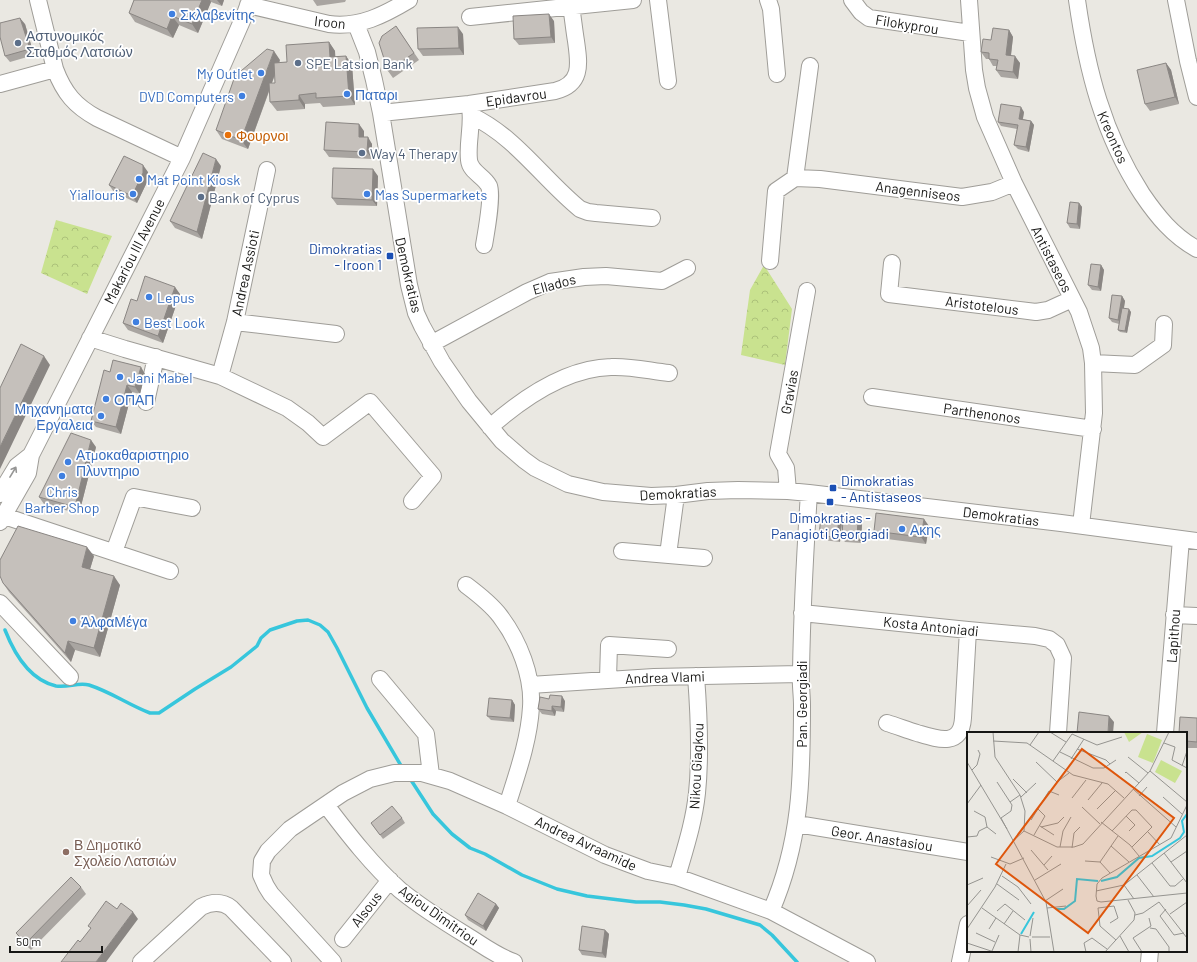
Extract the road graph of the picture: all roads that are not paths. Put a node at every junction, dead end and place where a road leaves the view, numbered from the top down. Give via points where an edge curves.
1 (38, 0) edge
2 (409, 0) edge
3 (633, 0) edge
4 (658, 0) edge
5 (768, 0) edge
6 (852, 0) edge
7 (969, 0) edge
8 (1077, 0) edge
9 (1176, 0) edge
10 (249, 2) edge
11 (571, 6) junction
12 (470, 17) dead end
13 (356, 24) junction
14 (970, 33) junction
15 (810, 66) dead end
16 (55, 69) junction
17 (777, 74) dead end
18 (668, 81) dead end
19 (0, 84) edge
20 (1197, 97) edge
21 (470, 110) junction
22 (381, 113) junction
23 (182, 158) junction
24 (266, 170) dead end
25 (795, 178) junction
26 (1014, 183) junction
27 (652, 218) dead end
28 (484, 244) dead end
29 (1197, 249) edge
30 (770, 261) dead end
31 (892, 263) dead end
32 (687, 268) dead end
33 (807, 291) dead end
34 (1072, 299) junction
35 (235, 322) junction
36 (1164, 324) dead end
37 (336, 334) dead end
38 (90, 338) junction
39 (431, 344) junction
40 (156, 357) junction
41 (1093, 363) junction
42 (669, 373) dead end
43 (220, 376) junction
44 (872, 397) dead end
45 (146, 402) dead end
46 (490, 427) junction
47 (1093, 429) junction
48 (31, 455) junction
49 (788, 491) junction
50 (809, 493) junction
51 (0, 494) edge
52 (676, 495) junction
53 (412, 501) dead end
54 (192, 508) dead end
55 (2, 519) edge
56 (1082, 525) junction
57 (1181, 539) junction
58 (1197, 541) edge
59 (622, 551) dead end
60 (114, 552) junction
61 (668, 555) junction
62 (704, 558) dead end
63 (170, 571) dead end
64 (466, 585) dead end
65 (0, 603) edge
66 (802, 613) junction
67 (1174, 615) junction
68 (1197, 616) edge
69 (968, 630) junction
70 (668, 649) dead end
71 (801, 674) junction
72 (696, 676) junction
73 (70, 677) dead end
74 (380, 678) dead end
75 (608, 680) junction
76 (530, 686) junction
77 (887, 723) dead end
78 (1058, 732) edge
79 (1165, 732) edge
80 (431, 775) junction
81 (326, 805) junction
82 (507, 806) junction
83 (797, 824) junction
84 (967, 852) edge
85 (677, 877) junction
86 (390, 880) junction
87 (771, 911) junction
88 (967, 929) edge
89 (343, 939) dead end
90 (1150, 952) edge
91 (508, 961) edge
92 (141, 962) edge
93 (283, 962) edge
94 (333, 962) edge
95 (867, 962) edge
96 (960, 962) edge
97 (1149, 962) edge

1 - 16 street
2 - 13 street, Iroon
3 - 11 street
4 - 18 street
5 - 17 street
6 - 14 street, Filokyprou via 861,12 870,18
7 - 14 street, Antistaseos
8 - 29 street, Kreontos via 1094,87 1118,152 1137,186 1164,222 1177,236
9 - 20 street
10 - 13 street, Iroon via 329,24
10 - 23 street, Makariou III Avenue
11 - 12 street
11 - 21 street, Epidavrou via 578,61 577,73 570,84 564,89
13 - 22 street, Demokratias via 371,66
14 - 26 street, Antistaseos via 980,103
15 - 25 street
16 - 19 street
16 - 23 street via 70,97 85,112
21 - 22 street, Epidavrou
21 - 27 street via 505,137 580,209
21 - 28 street via 469,160 473,171 488,184 490,194
22 - 39 street, Demokratias via 411,297
23 - 38 street, Makariou III Avenue
24 - 35 street, Andrea Assioti
25 - 26 street, Anagenniseos via 962,197 992,192
25 - 30 street via 776,191
26 - 34 street, Antistaseos
31 - 34 street, Aristotelous via 889,294 1036,312 1048,310
32 - 39 street, Ellados via 662,281 584,276 550,282 526,292
33 - 49 street, Gravias via 778,454 786,468
34 - 41 street, Antistaseos via 1088,335
35 - 37 street
35 - 43 street, Andrea Assioti
36 - 41 street via 1163,345 1135,365
38 - 40 street
38 - 48 street, Makariou III Avenue
39 - 46 street, Demokratias via 455,382
40 - 43 street
40 - 45 street
41 - 47 street, Antistaseos
42 - 46 street via 623,367 594,369 539,390 509,410
43 - 53 street via 287,408 323,437 370,402 433,476
44 - 47 street, Parthenonos
46 - 52 street, Demokratias via 535,468 568,484 616,494
47 - 56 street, Antistaseos
51 -> 48 street, Makariou III Avenue via 17,466
48 - 55 street, Makariou III Avenue via 28,473
49 - 50 street, Demokratias
49 - 52 street, Demokratias via 721,491
50 - 56 street, Demokratias
50 - 66 street, Pan. Georgiadi
52 - 61 street
54 - 60 street via 134,497
55 - 60 street
56 - 57 street, Demokratias
57 - 58 street, Demokratias
57 - 67 street, Lapithou
59 - 61 street
60 - 63 street
61 - 62 street
64 - 76 street via 493,608 506,624 521,653
65 - 73 street
66 - 69 street, Kosta Antoniadi
66 - 71 street, Pan. Georgiadi
67 - 68 street
67 - 79 street, Lapithou
69 - 77 street via 963,724 959,733 948,739 938,739
69 - 78 street, Kosta Antoniadi via 1040,637 1049,639 1057,645 1063,662
70 - 75 street via 609,645
71 - 72 street, Andrea Vlami
71 - 83 street, Pan. Georgiadi via 801,752
72 - 75 street, Andrea Vlami
72 - 85 street, Nikou Giagkou via 699,753 697,794
74 - 80 street via 426,734
75 - 76 street, Andrea Vlami
76 - 82 street via 528,732
80 - 81 street, Andrea Avraamide via 394,773 377,777 360,784
80 - 82 street, Andrea Avraamide via 464,786
81 - 86 street, Agiou Dimitriou
81 - 94 street, Andrea Avraamide via 278,841 264,856 261,867 263,879 271,894
82 - 85 street, Andrea Avraamide via 605,855 648,871
83 - 84 street, Geor. Anastasiou
83 - 87 street, Pan. Georgiadi via 784,878
85 - 87 street, Andrea Avraamide
86 - 89 street, Alsous
86 - 91 street, Agiou Dimitriou via 428,911
87 - 95 street, Andrea Avraamide
88 - 96 street
90 - 97 street
92 - 93 street via 200,907 217,903 231,908

